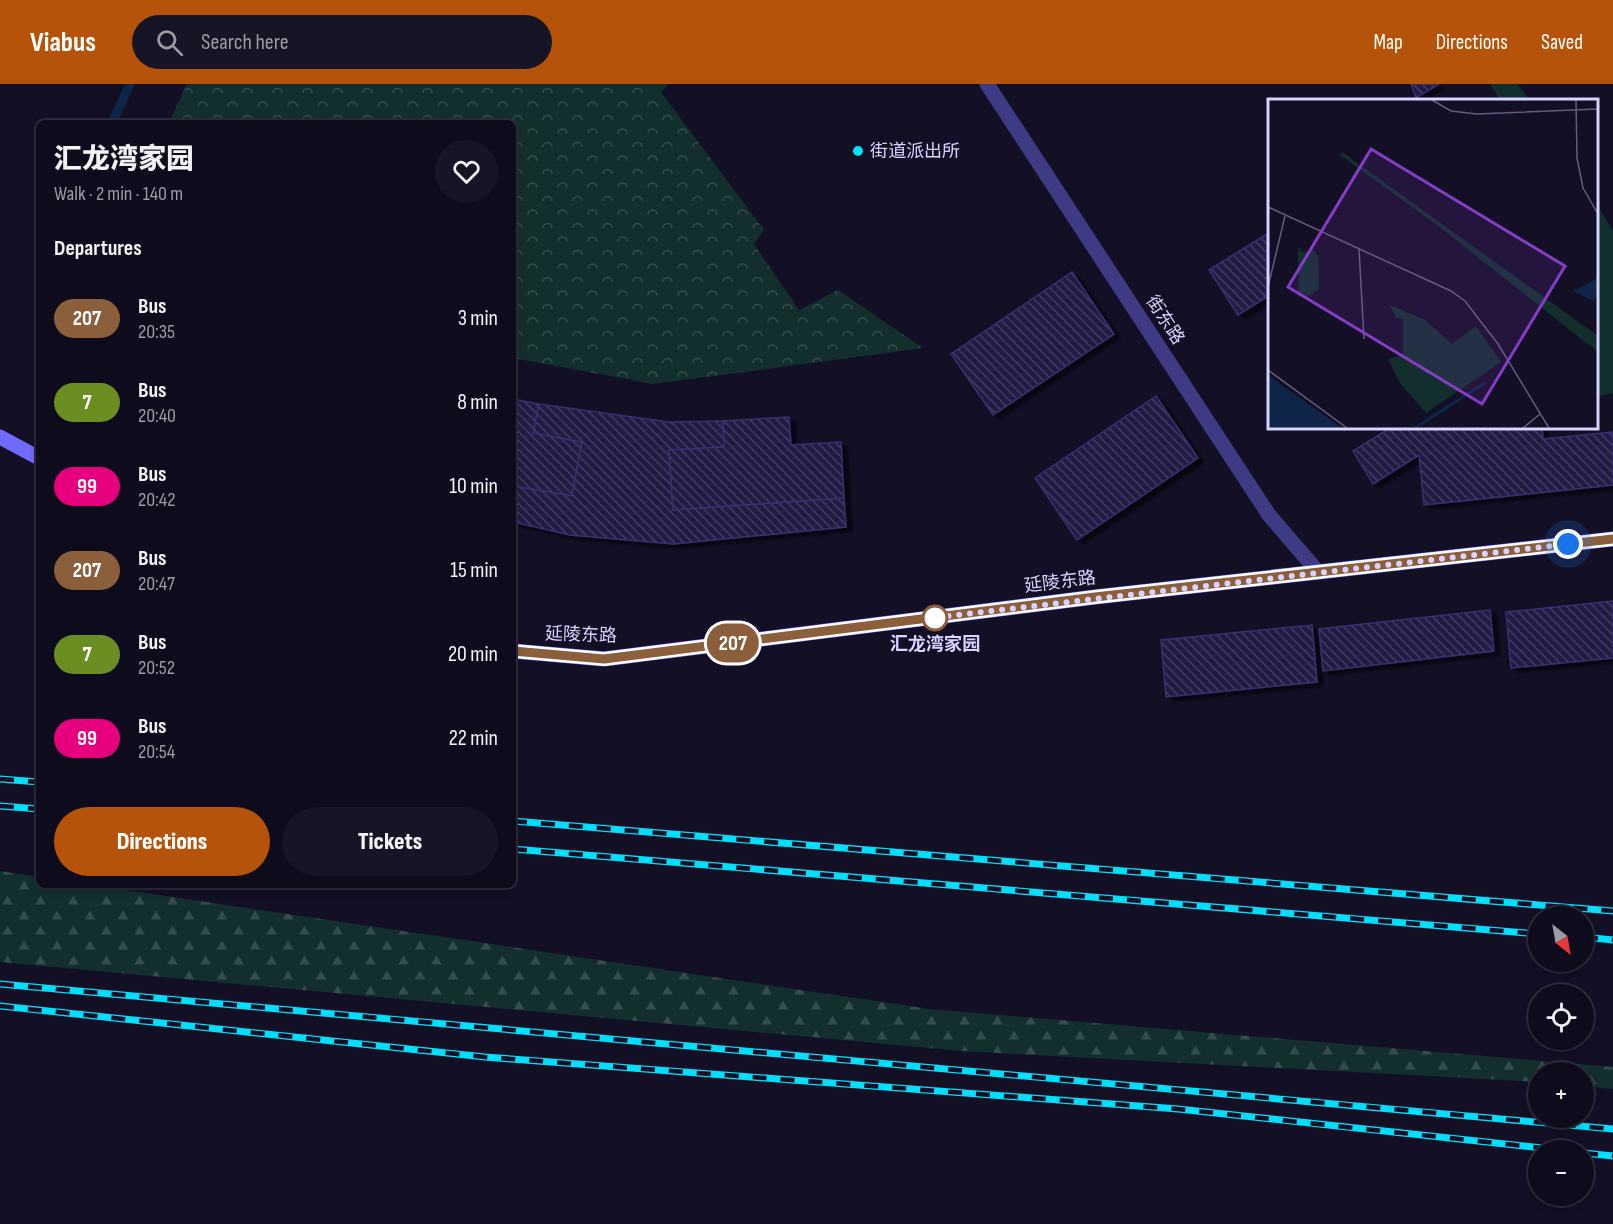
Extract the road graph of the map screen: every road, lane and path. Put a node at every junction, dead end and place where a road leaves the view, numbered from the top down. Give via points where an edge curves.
1 (987, 84) edge
2 (0, 437) edge
3 (36, 456) edge
4 (1613, 539) edge
5 (1318, 572) junction
6 (516, 651) edge

1 - 5 street, 街东路 via 1269,515
2 - 3 main road
4 - 5 main road, 延陵东路
5 - 6 main road, 延陵东路 via 604,659

